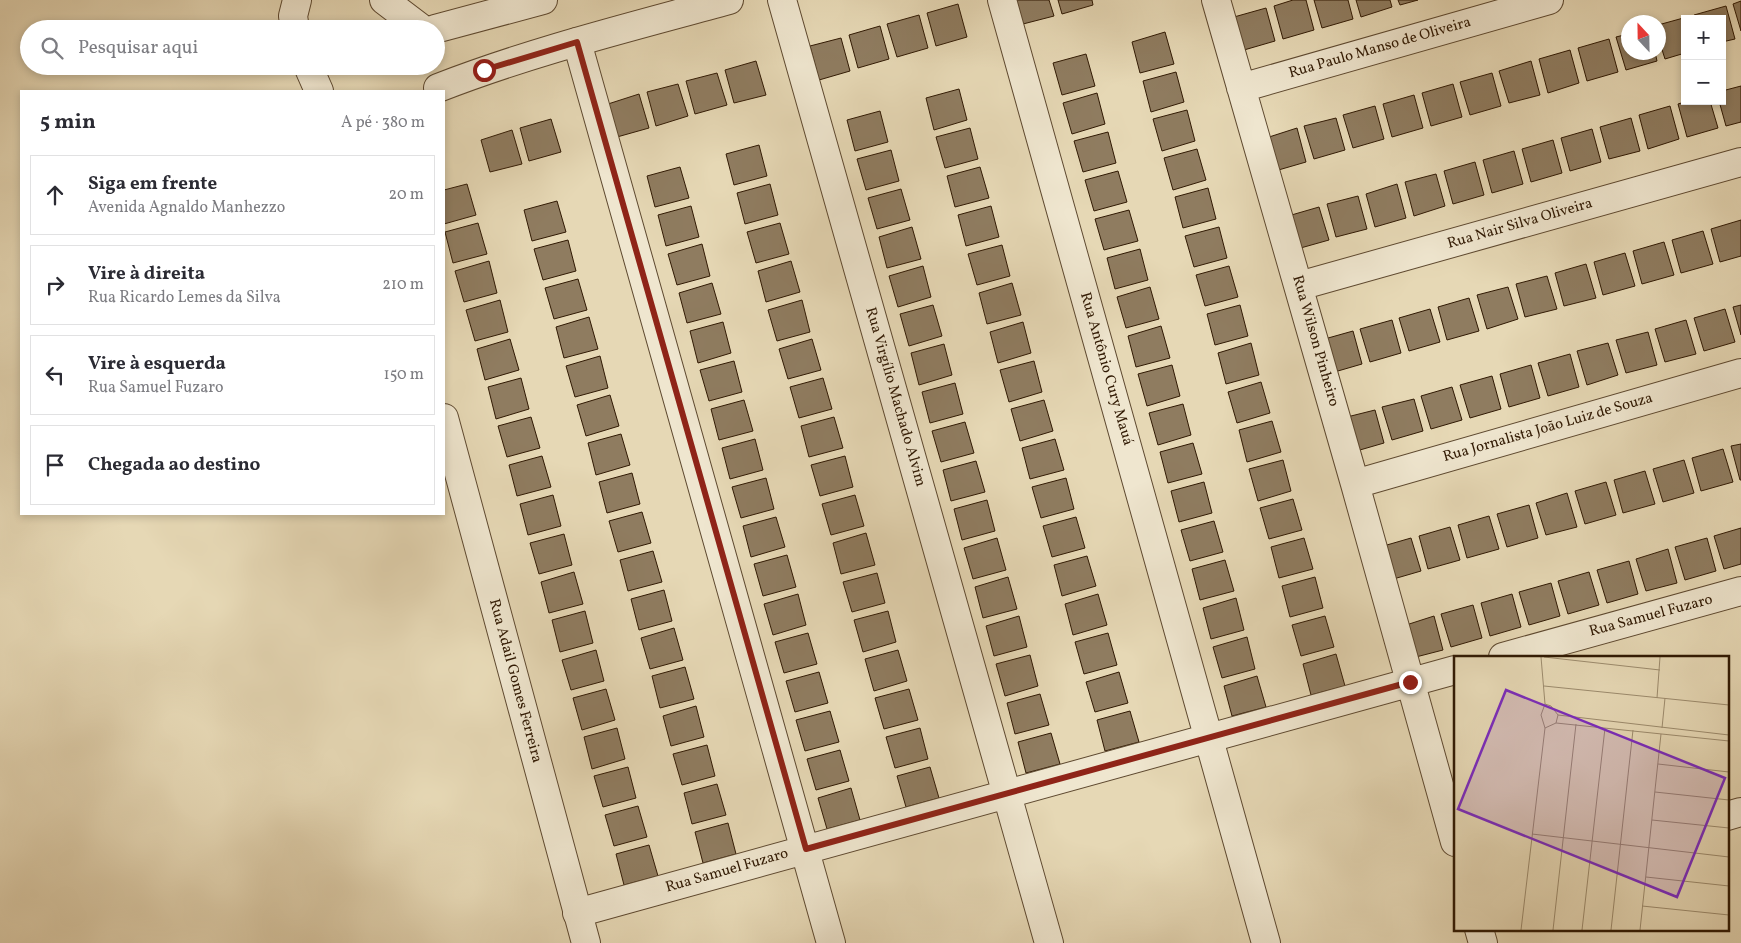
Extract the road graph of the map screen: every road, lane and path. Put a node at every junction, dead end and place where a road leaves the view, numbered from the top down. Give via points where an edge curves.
1 (297, 0) edge
2 (384, 0) edge
3 (543, 0) edge
4 (729, 0) edge
5 (782, 0) edge
6 (1002, 0) edge
7 (1216, 0) edge
8 (1549, 0) edge
9 (294, 20) edge
10 (410, 20) edge
11 (445, 26) edge
12 (577, 42) junction
13 (312, 75) edge
14 (436, 82) edge
15 (1241, 88) junction
16 (319, 90) edge
17 (1741, 162) edge
18 (1299, 286) junction
19 (1741, 373) edge
20 (445, 422) edge
21 (1355, 484) junction
22 (1741, 591) edge
23 (1507, 656) edge
24 (1454, 670) edge
25 (1410, 682) junction
26 (1210, 738) junction
27 (1008, 794) junction
28 (1741, 812) edge
29 (1728, 816) edge
30 (1454, 838) edge
31 (806, 849) junction
32 (578, 913) junction
33 (1479, 930) edge
34 (586, 943) edge
35 (832, 943) edge
36 (1049, 943) edge
37 (1266, 943) edge
38 (1483, 943) edge

1 - 9 street
2 - 10 street
3 - 11 street
4 - 12 street
5 - 27 street, Rua Virgílio Machado Alvim
6 - 26 street, Rua Antônio Cury Mauá
7 - 15 street, Rua Wilson Pinheiro
8 - 15 street, Rua Paulo Manso de Oliveira
12 - 14 street
12 - 31 street
13 - 16 street
15 - 18 street, Rua Wilson Pinheiro
17 - 18 street, Rua Nair Silva Oliveira
18 - 21 street, Rua Wilson Pinheiro
19 - 21 street, Rua Jornalista João Luiz de Souza
20 - 32 street, Rua Adail Gomes Ferreira
21 - 25 street, Rua Wilson Pinheiro
22 - 23 street, Rua Samuel Fuzaro
24 - 25 street, Rua Samuel Fuzaro
25 - 26 street, Rua Samuel Fuzaro
25 - 30 street, Rua Wilson Pinheiro
26 - 27 street, Rua Samuel Fuzaro
26 - 37 street, Rua Antônio Cury Mauá
27 - 31 street, Rua Samuel Fuzaro
27 - 36 street, Rua Virgílio Machado Alvim
28 - 29 street
31 - 32 street, Rua Samuel Fuzaro
31 - 35 street
32 - 34 street, Rua Adail Gomes Ferreira
33 - 38 street

